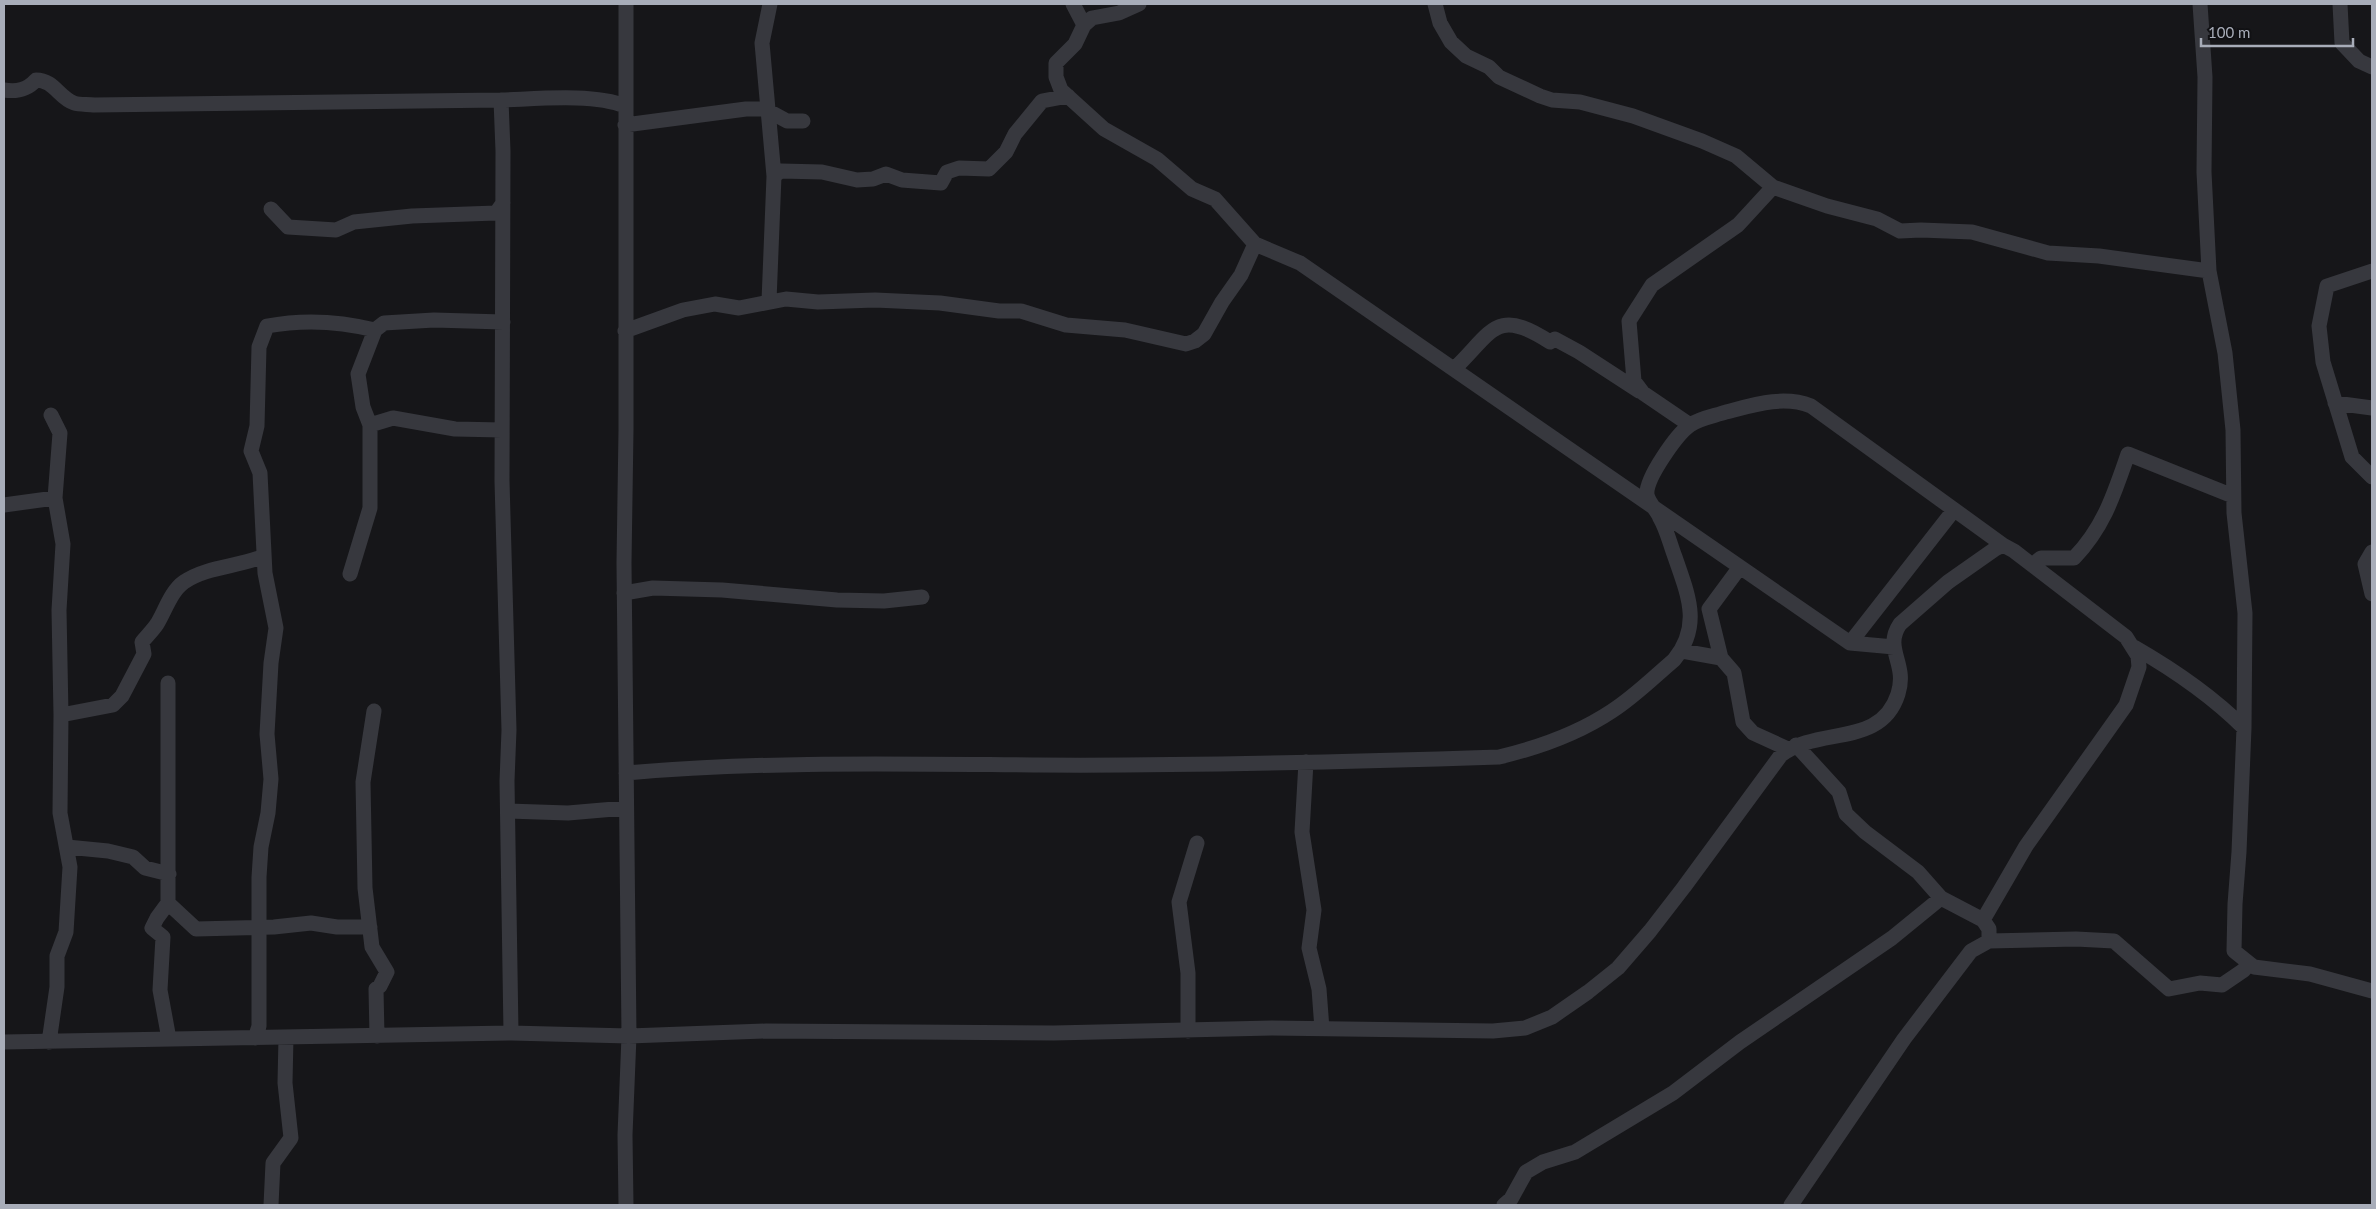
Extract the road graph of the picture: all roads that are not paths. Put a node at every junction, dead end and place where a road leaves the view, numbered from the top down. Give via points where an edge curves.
1 (626, 4) edge
2 (770, 4) edge
3 (1073, 4) edge
4 (1139, 4) edge
5 (1435, 4) edge
6 (2191, 4) edge
7 (2200, 4) edge
8 (2340, 4) edge
9 (1084, 25) junction
10 (2372, 66) edge
11 (4, 90) edge
12 (1068, 96) junction
13 (501, 100) junction
14 (625, 106) junction
15 (767, 110) junction
16 (803, 121) dead end
17 (625, 125) junction
18 (774, 176) junction
19 (1773, 187) junction
20 (503, 203) junction
21 (271, 209) dead end
22 (1255, 244) junction
23 (2209, 271) junction
24 (2372, 271) edge
25 (770, 301) junction
26 (503, 322) junction
27 (375, 330) junction
28 (625, 330) junction
29 (1454, 369) junction
30 (1643, 393) junction
31 (2335, 403) junction
32 (2372, 408) edge
33 (50, 415) dead end
34 (370, 425) junction
35 (1690, 425) junction
36 (502, 430) junction
37 (2372, 477) edge
38 (2233, 496) junction
39 (55, 498) junction
40 (4, 505) edge
41 (1652, 507) junction
42 (1954, 510) junction
43 (2003, 545) junction
44 (2372, 552) edge
45 (264, 556) junction
46 (2032, 565) junction
47 (1740, 567) junction
48 (350, 574) dead end
49 (624, 594) junction
50 (2372, 594) edge
51 (922, 597) dead end
52 (1709, 609) junction
53 (1850, 643) junction
54 (1684, 646) junction
55 (1894, 647) junction
56 (2134, 647) junction
57 (1721, 658) junction
58 (168, 683) dead end
59 (374, 711) dead end
60 (61, 715) junction
61 (2244, 728) junction
62 (1792, 747) junction
63 (1306, 762) junction
64 (626, 773) junction
65 (626, 808) junction
66 (508, 811) junction
67 (1197, 843) dead end
68 (67, 847) junction
69 (169, 874) junction
70 (1941, 898) junction
71 (168, 903) junction
72 (1983, 920) junction
73 (259, 926) junction
74 (370, 927) junction
75 (1989, 942) junction
76 (2248, 962) junction
77 (2372, 991) edge
78 (1322, 1029) junction
79 (1188, 1031) junction
80 (511, 1034) junction
81 (378, 1036) junction
82 (629, 1036) junction
83 (286, 1037) junction
84 (255, 1038) junction
85 (169, 1039) junction
86 (4, 1042) edge
87 (49, 1042) junction
88 (271, 1205) edge
89 (626, 1205) edge
90 (1504, 1205) edge
91 (1791, 1205) edge

1 - 14 street
2 - 15 street via 762,43
3 - 9 street
4 - 9 street via 1119,13 1092,18
5 - 19 street via 1440,23 1451,42 1499,77 1540,96 1580,102 1633,116 1702,141 1736,156
6 - 7 street
7 - 23 street via 2205,77 2204,172
8 - 10 street via 2342,43 2359,61
9 - 12 street via 1075,44 1056,63 1061,90
11 - 13 street via 29,88 36,80 42,80 73,103 94,104
12 - 18 street via 1042,101 1015,134 1006,152 989,169 959,168 948,172 941,183 902,180 886,174 857,180 822,172 781,171
12 - 22 street via 1104,129 1157,159 1192,189 1215,199
13 - 14 street via 594,100
13 - 20 street
14 - 17 street
15 - 16 street via 787,121
15 - 17 street via 746,109
15 - 18 street
17 - 28 street
18 - 25 street
19 - 23 street via 1877,219 1900,231 1972,232 2048,253 2099,256
19 - 30 street via 1738,225 1652,285 1628,321 1634,381
20 - 21 street via 496,213 354,222 336,230 288,227
20 - 26 street
22 - 25 street via 1241,275 1204,334 1186,344 1125,330 1066,324 1021,311 875,300
22 - 29 street via 1300,263
23 - 38 street via 2225,353 2232,430
24 - 31 street via 2327,286 2319,326 2323,362
25 - 28 street via 739,308 715,304 683,310
26 - 27 street via 434,320 384,323
26 - 36 street
27 - 34 street via 358,374 363,407
27 - 45 street via 348,323 320,321 267,326 259,347 257,426 251,451 260,473
28 - 49 street
29 - 30 street via 1487,333 1502,324 1511,324 1550,342 1555,339 1563,343
29 - 41 street
30 - 35 street
31 - 32 street
31 - 37 street via 2352,456
33 - 39 street via 60,433
34 - 36 street via 393,418 455,429
34 - 48 street via 370,508
35 - 41 street via 1679,435 1651,479 1647,494
35 - 42 street via 1738,409 1797,400 1811,406
36 - 66 street
38 - 46 street via 2128,454 2106,515 2091,540 2074,558 2041,558
38 - 61 street via 2245,613
39 - 40 street
39 - 60 street via 63,544 59,610
41 - 47 street
41 - 54 street via 1660,517 1690,598 1690,624
42 - 43 street
42 - 53 street
43 - 46 street
43 - 55 street via 1948,582 1900,624 1894,632
44 - 50 street via 2365,564
45 - 60 street via 247,563 233,563 184,582 173,593 142,642 144,654 122,696 113,705
45 - 73 street via 276,628 267,734 271,779 261,847
46 - 56 street via 2126,637
47 - 52 street
47 - 53 street
49 - 51 street via 653,588 837,600 884,601
49 - 64 street
52 - 54 street
52 - 57 street
53 - 55 street
54 - 57 street
54 - 63 street via 1674,660 1613,711 1582,728 1520,752 1499,757
55 - 62 street via 1902,680 1893,708 1886,718 1864,729
56 - 61 street via 2174,670 2225,709
56 - 72 street via 2139,667 2126,705 2026,846
57 - 62 street via 1734,673 1743,722 1753,733
58 - 69 street
59 - 74 street via 363,782 365,888
60 - 68 street via 60,813
61 - 76 street via 2234,951
62 - 70 street via 1839,792 1846,814 1918,872
62 - 78 street via 1771,766 1684,888 1624,960 1588,992 1552,1017 1525,1028 1493,1031
63 - 64 street via 830,764
63 - 78 street via 1302,832 1314,910 1308,948 1319,989
64 - 65 street
65 - 66 street via 568,813
65 - 82 street
66 - 80 street
67 - 79 street via 1179,902 1188,973
68 - 69 street via 133,857 145,868
68 - 87 street via 70,867 67,924 57,956 57,987
69 - 71 street
70 - 72 street
70 - 90 street via 1892,938 1740,1042 1673,1094 1575,1152 1543,1162 1526,1172 1511,1200
71 - 73 street via 196,929
71 - 85 street via 152,928 163,937 160,990
72 - 75 street via 1989,929
73 - 74 street via 274,928 311,923
73 - 84 street via 259,1026
74 - 81 street via 372,947 386,972 376,989
75 - 76 street via 2114,940 2169,989 2200,982 2222,985 2244,970
75 - 91 street via 1971,951 1934,999
76 - 77 street via 2254,967 2310,974
78 - 79 street
79 - 82 street via 766,1031
80 - 81 street
80 - 82 street
81 - 83 street
82 - 89 street
83 - 84 street
83 - 88 street via 291,1138 273,1163
84 - 85 street
85 - 87 street
86 - 87 street

